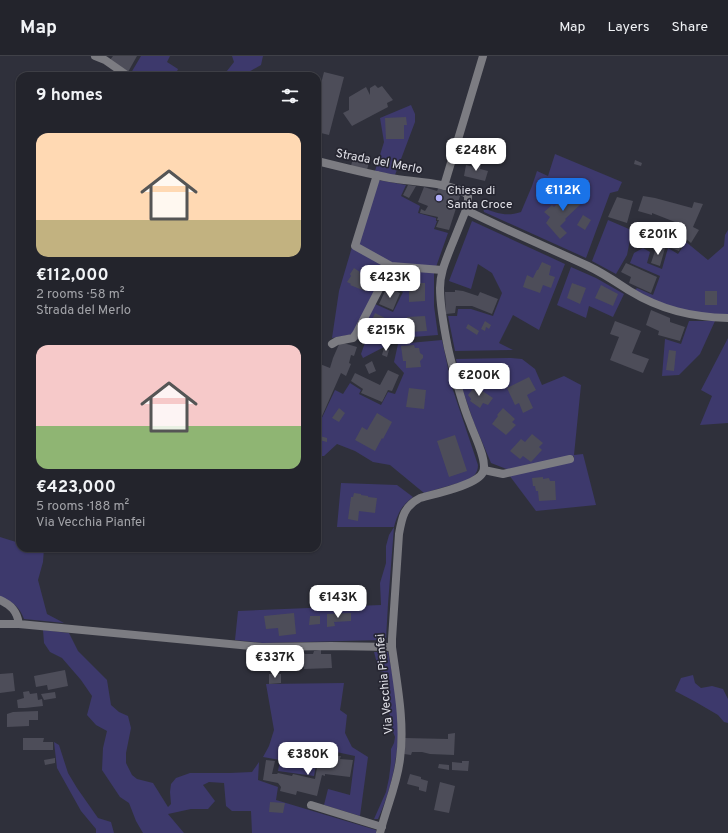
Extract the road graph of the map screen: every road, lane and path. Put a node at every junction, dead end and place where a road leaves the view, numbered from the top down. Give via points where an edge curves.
1 (95, 56) edge
2 (483, 56) edge
3 (122, 72) edge
4 (321, 162) edge
5 (377, 175) junction
6 (444, 186) junction
7 (466, 210) junction
8 (391, 266) junction
9 (442, 270) junction
10 (728, 318) edge
11 (332, 344) dead end
12 (570, 459) dead end
13 (484, 470) junction
14 (0, 600) edge
15 (0, 624) edge
16 (20, 624) junction
17 (392, 647) junction
18 (311, 806) dead end
19 (381, 830) edge

1 - 3 street
2 - 6 street
4 - 5 street, Strada del Merlo
5 - 6 street, Strada del Merlo
5 - 8 street via 355,246
6 - 7 street, Strada del Merlo via 468,195
7 - 9 street
7 - 10 street via 596,270 642,298 665,308 697,316
8 - 9 street
8 - 11 street via 353,338
9 - 13 street via 441,305 446,337 459,392 483,457
12 - 13 street via 503,474
13 - 17 street, Via Vecchia Pianfei via 472,483 420,498 411,503 405,512 399,534
14 - 16 street via 16,612
15 - 16 street
16 - 17 street via 262,647
17 - 19 street, Via Vecchia Pianfei via 400,700 401,745 400,760
18 - 19 street

